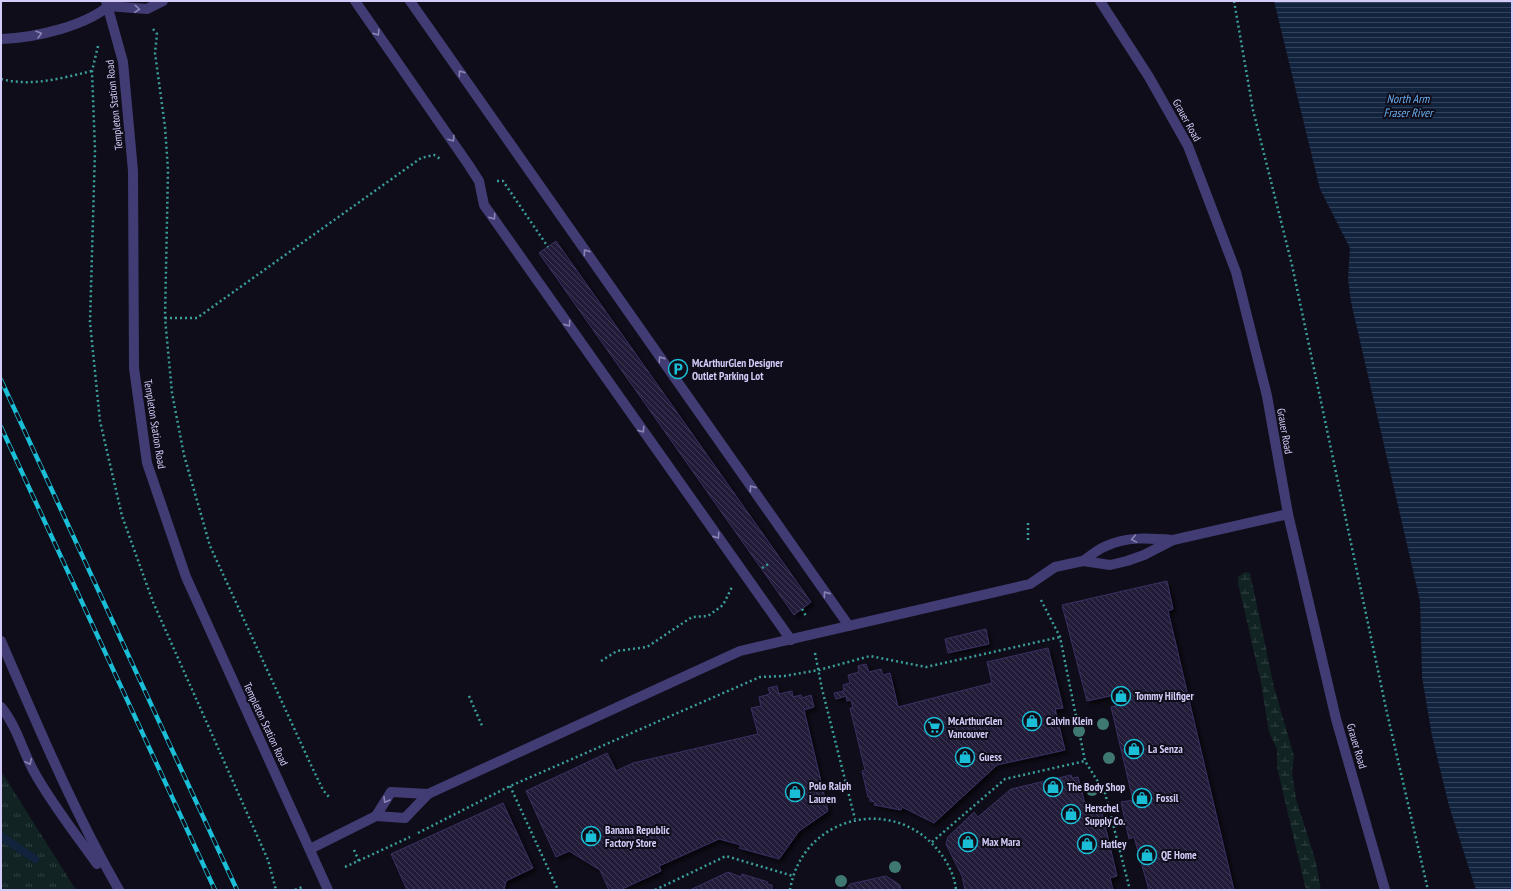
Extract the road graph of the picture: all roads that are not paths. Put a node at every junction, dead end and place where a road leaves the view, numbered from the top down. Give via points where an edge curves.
1 (163, 1) edge
2 (355, 1) edge
3 (410, 1) edge
4 (1100, 1) edge
5 (109, 3) edge
6 (1, 39) edge
7 (1288, 514) junction
8 (1173, 540) junction
9 (1084, 561) junction
10 (849, 626) junction
11 (791, 640) junction
12 (1, 642) edge
13 (1, 707) edge
14 (428, 794) junction
15 (376, 816) junction
16 (310, 849) junction
17 (116, 890) edge
18 (119, 890) edge
19 (328, 890) edge
20 (1385, 890) edge

5 -> 1 street via 147,9
2 -> 11 street via 479,182 484,205
10 -> 3 street
4 - 7 street, Grauer Road via 1149,77 1188,146 1236,272 1267,396
6 -> 5 street via 23,38 69,26 80,22
5 - 16 street, Templeton Station Road via 123,62 133,171 134,368 147,463 186,577
7 - 8 street
7 - 20 street, Grauer Road via 1336,720
8 - 9 street via 1127,561 1110,565
8 -> 9 street via 1139,538 1121,541 1105,546
9 - 10 street via 1055,567 1030,584
10 - 11 street
11 - 14 street via 740,651
12 - 18 street via 68,794
13 -> 17 street via 14,726 33,769 47,792
14 - 15 street via 405,818
14 -> 15 street via 391,792
15 - 16 street
16 - 19 street, Templeton Station Road

